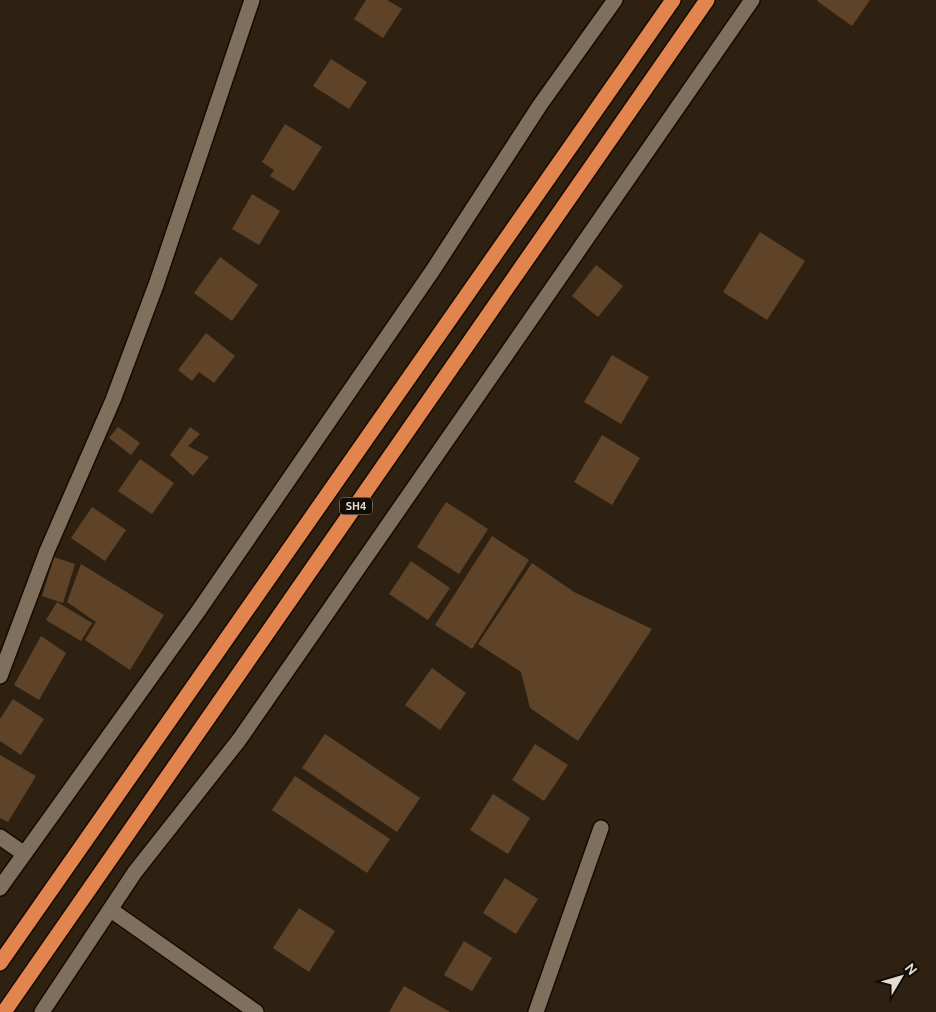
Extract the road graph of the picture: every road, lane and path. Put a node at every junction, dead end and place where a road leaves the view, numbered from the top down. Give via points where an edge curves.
1 (252, 0) edge
2 (615, 0) edge
3 (673, 0) edge
4 (707, 0) edge
5 (752, 0) edge
6 (0, 676) edge
7 (601, 828) dead end
8 (1, 838) edge
9 (23, 853) junction
10 (0, 888) edge
11 (111, 910) junction
12 (0, 963) edge
13 (4, 1012) edge
14 (42, 1012) edge
15 (256, 1012) edge
16 (536, 1012) edge

1 - 6 street via 114,400 47,551
2 - 9 street via 540,105 434,270 199,610
3 - 12 highway, SH4
4 - 13 highway, SH4
5 - 11 street via 244,732 135,872
7 - 16 street
8 - 9 street
9 - 10 street
11 - 14 street
11 - 15 street

